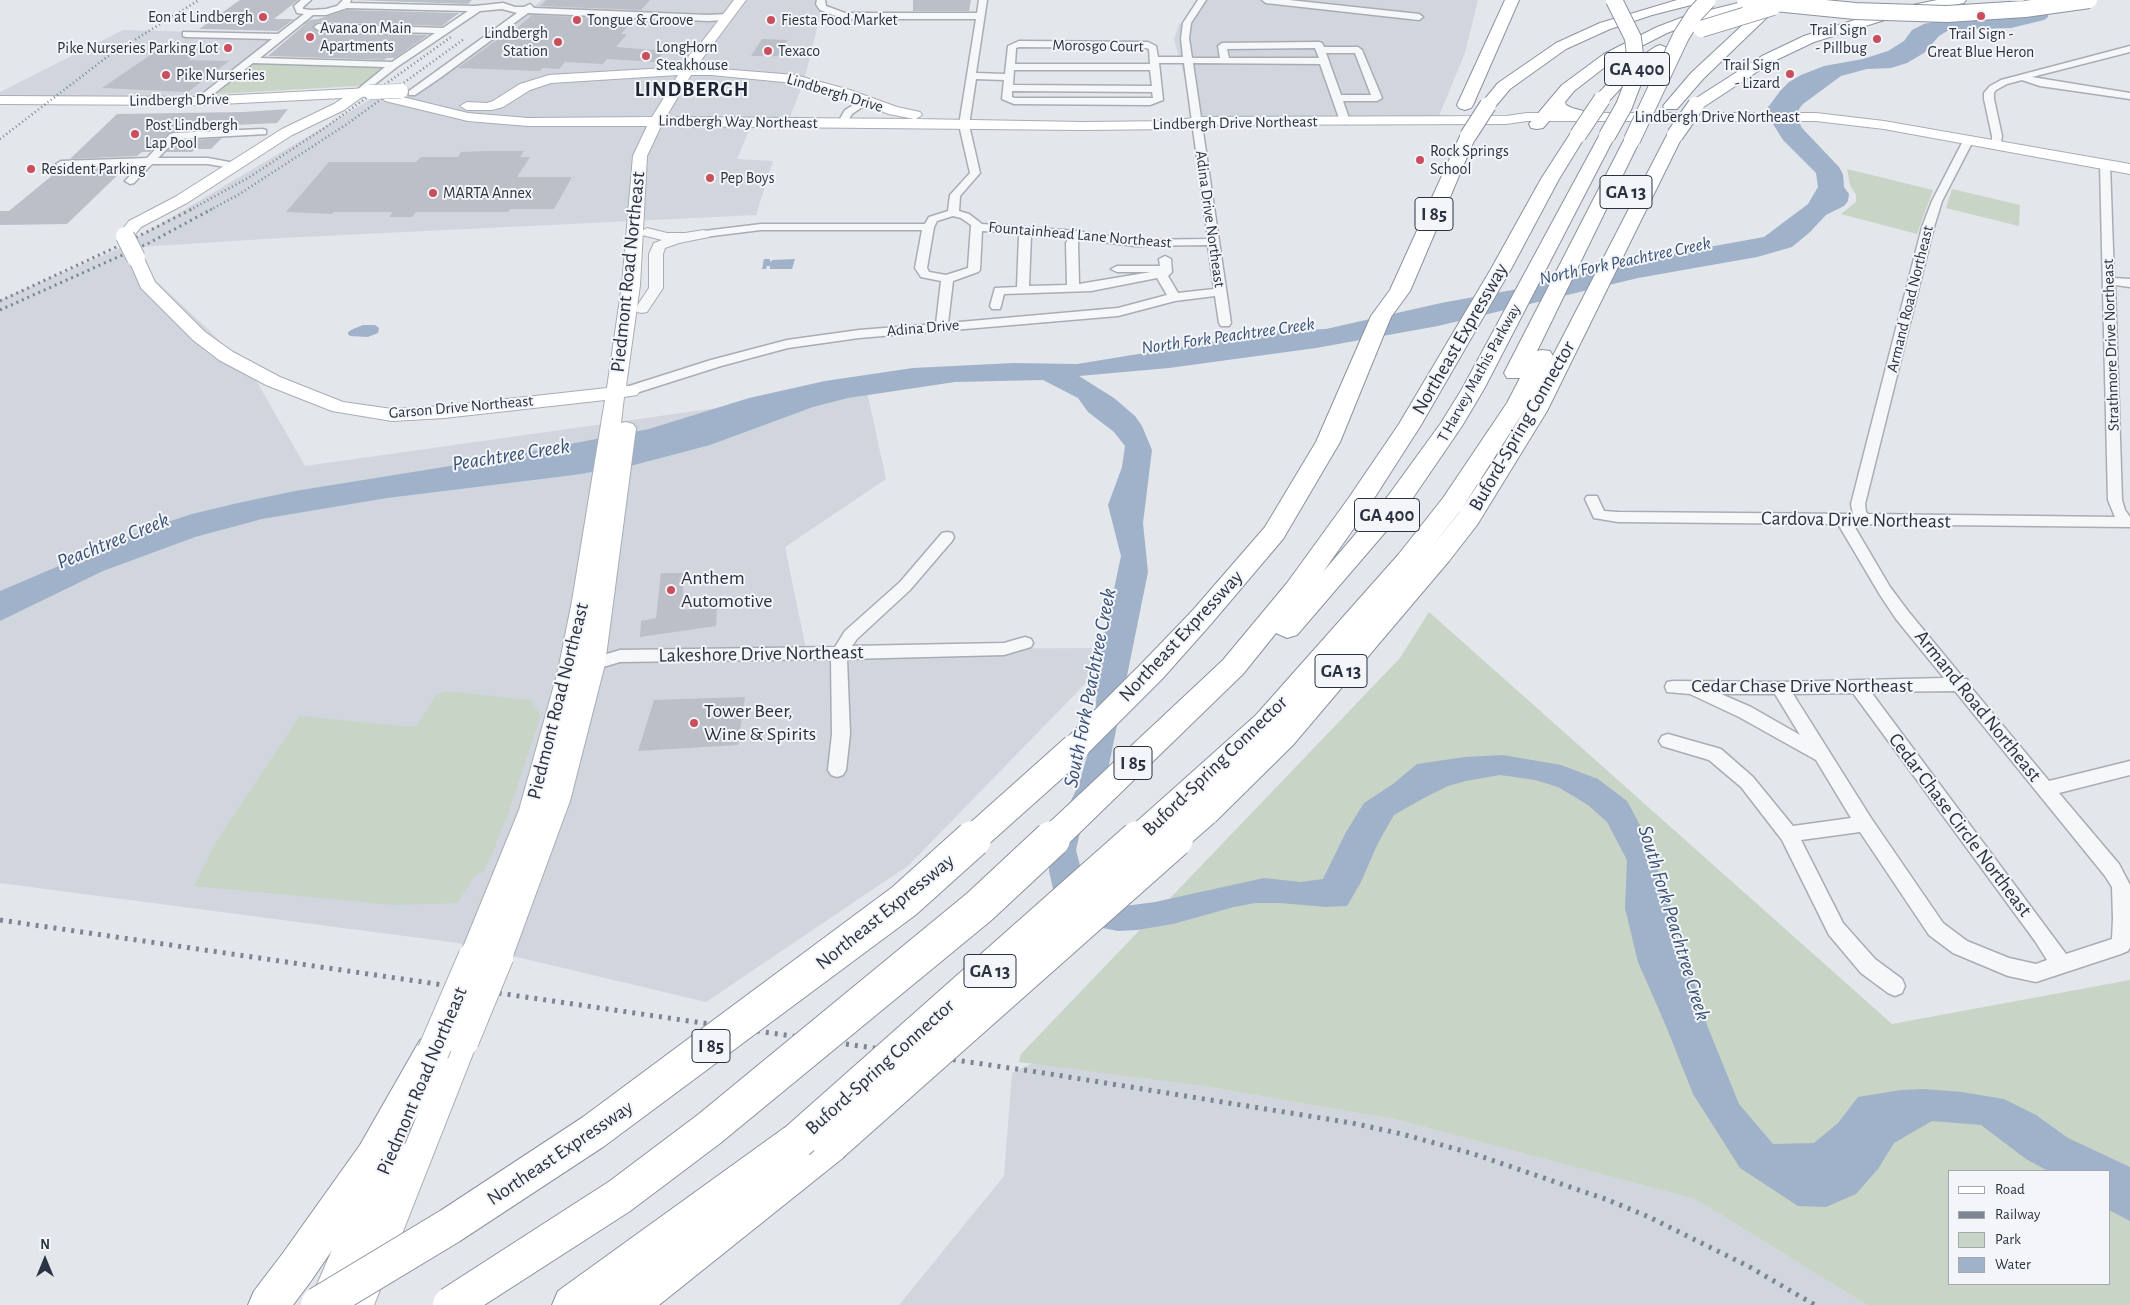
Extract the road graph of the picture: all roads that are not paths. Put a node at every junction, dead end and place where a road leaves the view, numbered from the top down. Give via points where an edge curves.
1 (307, 0) edge
2 (740, 0) edge
3 (750, 0) edge
4 (821, 0) edge
5 (983, 0) edge
6 (1202, 0) edge
7 (1266, 0) edge
8 (1512, 0) edge
9 (1614, 0) edge
10 (1694, 0) edge
11 (1742, 0) edge
12 (1746, 0) edge
13 (1772, 0) edge
14 (1778, 0) edge
15 (1800, 0) edge
16 (1806, 0) edge
17 (1959, 0) edge
18 (2089, 0) edge
19 (537, 1) dead end
20 (346, 2) edge
21 (1712, 6) edge
22 (475, 9) junction
23 (526, 10) junction
24 (311, 13) junction
25 (980, 16) junction
26 (721, 17) junction
27 (1419, 17) dead end
28 (1782, 18) dead end
29 (294, 26) junction
30 (305, 26) tunnel mouth
31 (318, 27) tunnel mouth
32 (444, 31) junction
33 (186, 34) dead end
34 (280, 37) junction
35 (2130, 48) edge
36 (1320, 50) junction
37 (1747, 53) dead end
38 (695, 57) junction
39 (251, 60) junction
40 (1189, 61) junction
41 (1225, 61) junction
42 (1324, 61) junction
43 (1155, 64) junction
44 (394, 65) junction
45 (1010, 67) junction
46 (686, 71) junction
47 (701, 71) junction
48 (642, 72) junction
49 (972, 76) junction
50 (561, 77) junction
51 (1009, 77) junction
52 (2022, 78) junction
53 (794, 79) junction
54 (365, 93) junction
55 (401, 94) junction
56 (2130, 96) edge
57 (1337, 98) junction
58 (0, 100) edge
59 (199, 101) junction
60 (1556, 101) junction
61 (868, 102) junction
62 (450, 103) junction
63 (1696, 106) junction
64 (511, 115) junction
65 (1589, 118) junction
66 (1751, 119) junction
67 (661, 121) junction
68 (757, 121) junction
69 (964, 121) junction
70 (1196, 121) junction
71 (1345, 121) junction
72 (1532, 121) junction
73 (846, 124) junction
74 (262, 132) dead end
75 (1655, 135) dead end
76 (1459, 136) junction
77 (1968, 141) junction
78 (1996, 146) junction
79 (184, 160) joint
80 (153, 161) junction
81 (61, 164) dead end
82 (2105, 164) junction
83 (236, 166) junction
84 (2130, 169) edge
85 (130, 181) dead end
86 (953, 213) junction
87 (928, 227) junction
88 (977, 227) junction
89 (647, 232) junction
90 (704, 234) junction
91 (1076, 234) junction
92 (1025, 236) dead end
93 (1213, 242) junction
94 (1598, 250) dead end
95 (1165, 259) dead end
96 (1162, 274) junction
97 (947, 278) junction
98 (2108, 281) junction
99 (1117, 282) junction
100 (2130, 283) edge
101 (1073, 288) junction
102 (1023, 290) junction
103 (1220, 292) junction
104 (1174, 297) junction
105 (996, 306) dead end
106 (1380, 307) junction
107 (642, 309) junction
108 (1225, 323) dead end
109 (1560, 325) junction
110 (942, 326) junction
111 (622, 401) junction
112 (1592, 499) dead end
113 (605, 510) junction
114 (1843, 520) junction
115 (1863, 520) junction
116 (2128, 522) edge
117 (947, 537) dead end
118 (1025, 643) dead end
119 (839, 653) junction
120 (593, 664) junction
121 (1233, 667) junction
122 (1960, 684) junction
123 (1857, 686) junction
124 (1780, 688) junction
125 (1668, 741) dead end
126 (1823, 756) junction
127 (2130, 768) edge
128 (837, 770) dead end
129 (2045, 788) junction
130 (1194, 806) junction
131 (1865, 824) junction
132 (1789, 834) junction
133 (2121, 877) edge
134 (2126, 923) edge
135 (486, 957) junction
136 (2062, 965) junction
137 (1895, 986) dead end
138 (448, 1047) junction
139 (814, 1143) junction
140 (268, 1305) edge
141 (319, 1305) edge
142 (327, 1305) edge
143 (356, 1305) edge
144 (452, 1305) edge
145 (572, 1305) edge
146 (626, 1305) edge

1 - 24 street via 298,9
2 - 26 main road, Piedmont Road Northeast
3 - 47 main road, Piedmont Road Northeast
4 - 25 street via 823,8 844,16
5 - 25 street
6 - 40 street, Adina Drive Northeast via 1185,30
7 - 27 street
8 - 76 highway via 1465,105
9 - 121 highway, T Harvey Mathis Parkway / GA 400, bridge via 1633,38 1637,72 1624,106 1451,426 1397,502 1334,576 1280,635
10 - 76 highway, Northeast Expressway / I 85, bridge via 1605,26 1561,46 1504,86
11 - 21 highway
12 - 18 highway, bridge via 1828,9 1924,14 2009,11
13 - 21 highway, bridge
14 - 75 highway via 1697,76 1672,106
15 - 28 highway
16 - 121 highway, Northeast Expressway / I 85, bridge via 1744,15 1672,43 1634,66 1602,99 1550,179 1410,425 1296,590
17 - 63 highway via 1888,14 1809,39 1767,59
19 - 23 street
20 - 22 street
20 - 24 street via 334,10
21 - 60 highway via 1609,57 1584,74
21 - 72 highway via 1655,24 1609,47 1572,72
21 - 109 highway, bridge via 1694,14 1681,36 1573,254
22 - 23 street
22 - 32 street
23 - 26 street
23 - 55 street via 437,76
24 - 29 street
25 - 49 street
26 - 38 main road, Piedmont Road Northeast via 703,50
29 - 30 street
29 - 34 street
31 - 32 street
32 - 44 street
33 - 34 street
34 - 39 street
35 - 52 street
36 - 41 street via 1318,45 1222,46
36 - 42 street
36 - 57 street via 1358,50 1377,98
37 - 63 highway, Buford-Spring Connector / GA 13
38 - 46 main road, Piedmont Road Northeast
38 - 48 main road via 681,64
39 - 44 street
39 - 59 street
40 - 41 street
40 - 43 street
40 - 70 street, Adina Drive Northeast
41 - 42 street
42 - 57 street
43 - 45 street
43 - 45 street, Morosgo Court via 1153,48 1148,45 1018,44 1012,46
43 - 51 street, Morosgo Court via 1157,89 1008,88
44 - 54 street
45 - 51 street, Morosgo Court
46 - 47 main road, Lindbergh Drive
46 - 48 main road, Lindbergh Drive
46 - 67 main road, Piedmont Road Northeast
47 - 53 main road, Lindbergh Drive
47 - 67 main road, Piedmont Road Northeast
48 - 50 main road, Lindbergh Drive
49 - 51 street
49 - 69 street
50 - 62 main road, Lindbergh Drive via 525,87 493,105 470,107
50 - 64 main road via 534,88
52 - 56 street
52 - 78 street via 1998,85 1989,93 1998,136
53 - 61 main road, Lindbergh Drive
53 - 68 main road via 820,90 823,94 818,106 800,116
54 - 55 main road, Lindbergh Drive
54 - 59 main road, Lindbergh Drive
54 - 83 main road, Garson Drive Northeast via 287,132
55 - 62 main road, Lindbergh Drive
55 - 64 main road, Lindbergh Drive via 468,116
57 - 71 street
58 - 59 main road, Lindbergh Drive
60 - 65 highway via 1559,108
60 - 72 highway
61 - 69 main road, Lindbergh Drive via 894,111
61 - 73 street
62 - 64 main road, Lindbergh Drive
63 - 109 highway, Buford-Spring Connector / GA 13, bridge via 1675,135 1620,245
64 - 67 main road, Lindbergh Way Northeast
65 - 66 main road, Lindbergh Drive Northeast
65 - 72 main road, Lindbergh Drive Northeast
66 - 72 main road, Lindbergh Drive Northeast
66 - 77 main road, Lindbergh Drive Northeast via 1819,120
67 - 68 main road, Lindbergh Way Northeast
67 - 89 main road, Piedmont Road Northeast via 651,155
67 - 111 main road, Piedmont Road Northeast via 640,156
68 - 73 main road, Lindbergh Way Northeast
69 - 70 main road, Lindbergh Drive Northeast via 1110,126
69 - 73 main road, Lindbergh Way Northeast
69 - 86 street via 975,173 955,195
70 - 71 main road, Lindbergh Drive Northeast
70 - 93 street, Adina Drive Northeast
71 - 72 main road, Lindbergh Drive Northeast
74 - 80 street via 174,136
76 - 106 highway
76 - 106 highway, Northeast Expressway / I 85 via 1400,291
77 - 78 main road, Lindbergh Drive Northeast
77 - 115 street, Armand Road Northeast via 1937,201 1928,227 1858,504
78 - 82 main road, Lindbergh Drive Northeast
79 - 80 street via 176,164
79 - 83 street
80 - 81 street
80 - 85 street
82 - 84 main road, Lindbergh Drive Northeast
82 - 98 street, Strathmore Drive Northeast
83 - 111 main road, Garson Drive Northeast, bridge via 135,224 125,236 147,284 199,336 226,356 273,381 339,407 392,415
86 - 87 street via 933,219
86 - 88 street via 973,220
87 - 90 street via 762,227
87 - 97 street via 921,268 925,275
88 - 91 street, Fountainhead Lane Northeast
88 - 97 street via 974,270
89 - 90 street via 667,237
89 - 107 main road, Piedmont Road Northeast
90 - 107 street via 675,238 659,246 656,288
91 - 93 street, Fountainhead Lane Northeast via 1135,243
91 - 101 street via 1072,243
92 - 102 street
93 - 103 street, Adina Drive Northeast
94 - 109 highway, Buford-Spring Connector / GA 13
95 - 96 street via 1166,272
96 - 99 street
96 - 99 street via 1158,269 1116,264
96 - 104 street
97 - 110 street
98 - 100 street
98 - 116 street, Strathmore Drive Northeast via 2115,500 2118,511
99 - 101 street
101 - 102 street
102 - 105 street via 999,291
103 - 104 street, Adina Drive
103 - 108 street, Adina Drive Northeast
104 - 110 street, Adina Drive via 1118,312
106 - 141 highway, Northeast Expressway / I 85, bridge via 1362,364 1328,442 1274,533 1202,618 1075,748 904,901 593,1132 450,1226
107 - 111 main road, Piedmont Road Northeast
109 - 130 highway, Buford-Spring Connector / GA 13 via 1518,403 1452,504 1407,561
109 - 130 highway, Buford-Spring Connector / GA 13 via 1536,410 1505,462 1440,555 1284,737
110 - 111 street, Adina Drive via 787,344 716,363
111 - 113 main road, Piedmont Road Northeast
112 - 114 street, Cardova Drive Northeast via 1599,515
113 - 120 main road, Piedmont Road Northeast via 604,594
113 - 135 main road, Piedmont Road Northeast via 570,671 532,810
114 - 115 street, Cardova Drive Northeast
114 - 122 street, Armand Road Northeast via 1885,591
115 - 116 street, Cardova Drive Northeast
117 - 119 street via 905,586 852,635
118 - 119 street, Lakeshore Drive Northeast via 1004,649
119 - 120 street, Lakeshore Drive Northeast via 620,656
119 - 128 street via 841,734
120 - 135 main road, Piedmont Road Northeast via 557,801
121 - 144 highway, Northeast Expressway / I 85, bridge via 979,907 709,1129 620,1196
122 - 123 street, Cedar Chase Drive Northeast
122 - 129 street, Armand Road Northeast
123 - 124 street, Cedar Chase Drive Northeast
123 - 136 street, Cedar Chase Circle Northeast
124 - 126 street
124 - 126 street, Cedar Chase Drive Northeast via 1681,687 1745,712
125 - 132 street via 1715,754 1747,782
126 - 131 street
127 - 129 street
129 - 133 street, Armand Road Northeast
130 - 139 highway, Buford-Spring Connector / GA 13, bridge
131 - 132 street
131 - 136 street via 1936,929 1960,947 2008,967 2036,973
132 - 137 street via 1836,929 1868,966
133 - 134 street
134 - 136 street via 2120,945
135 - 138 main road, Piedmont Road Northeast, bridge
138 - 140 highway
138 - 142 main road, Piedmont Road Northeast
138 - 143 main road, Piedmont Road Northeast
139 - 145 highway, Buford-Spring Connector / GA 13
139 - 146 highway, Buford-Spring Connector / GA 13

